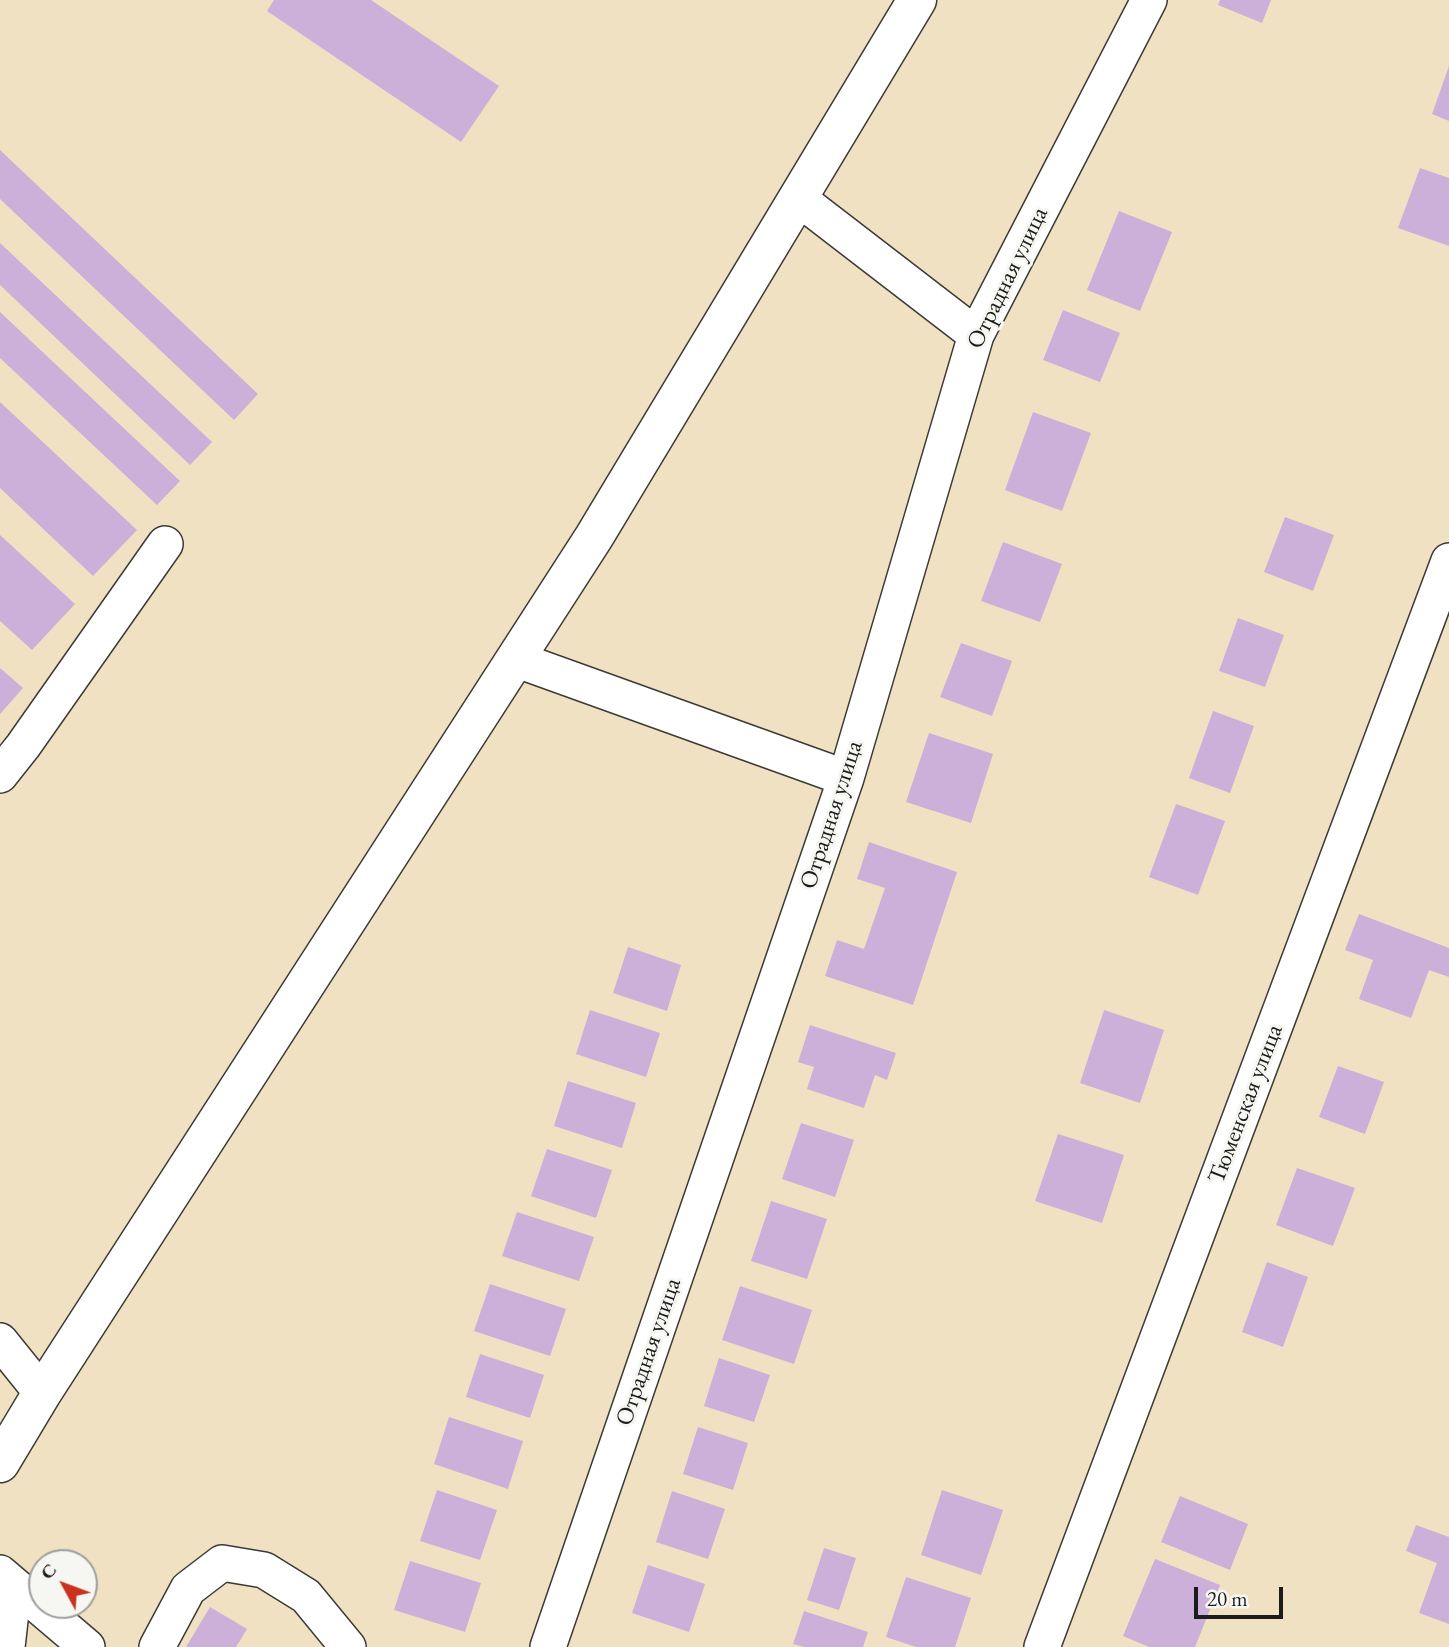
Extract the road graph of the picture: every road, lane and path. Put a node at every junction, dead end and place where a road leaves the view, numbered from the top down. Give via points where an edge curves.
1 (917, 0) edge
2 (1149, 0) edge
3 (798, 198) junction
4 (976, 335) junction
5 (165, 544) dead end
6 (1449, 561) edge
7 (515, 659) junction
8 (0, 775) edge
9 (846, 778) junction
10 (0, 1341) edge
11 (42, 1394) junction
12 (0, 1463) edge
13 (7, 1579) edge
14 (7, 1647) edge
15 (87, 1647) edge
16 (157, 1647) edge
17 (348, 1647) edge
18 (548, 1647) edge
19 (1042, 1647) edge

1 - 3 main road
2 - 4 street, Отрадная улица
3 - 4 street
3 - 7 main road
4 - 9 street, Отрадная улица
5 - 8 street
6 - 19 street, Тюменская улица
7 - 9 street
7 - 11 main road
9 - 18 street, Отрадная улица
10 - 11 street
11 - 12 main road
13 - 14 street
13 - 15 street
16 - 17 street via 188,1590 222,1563 264,1570 306,1596

